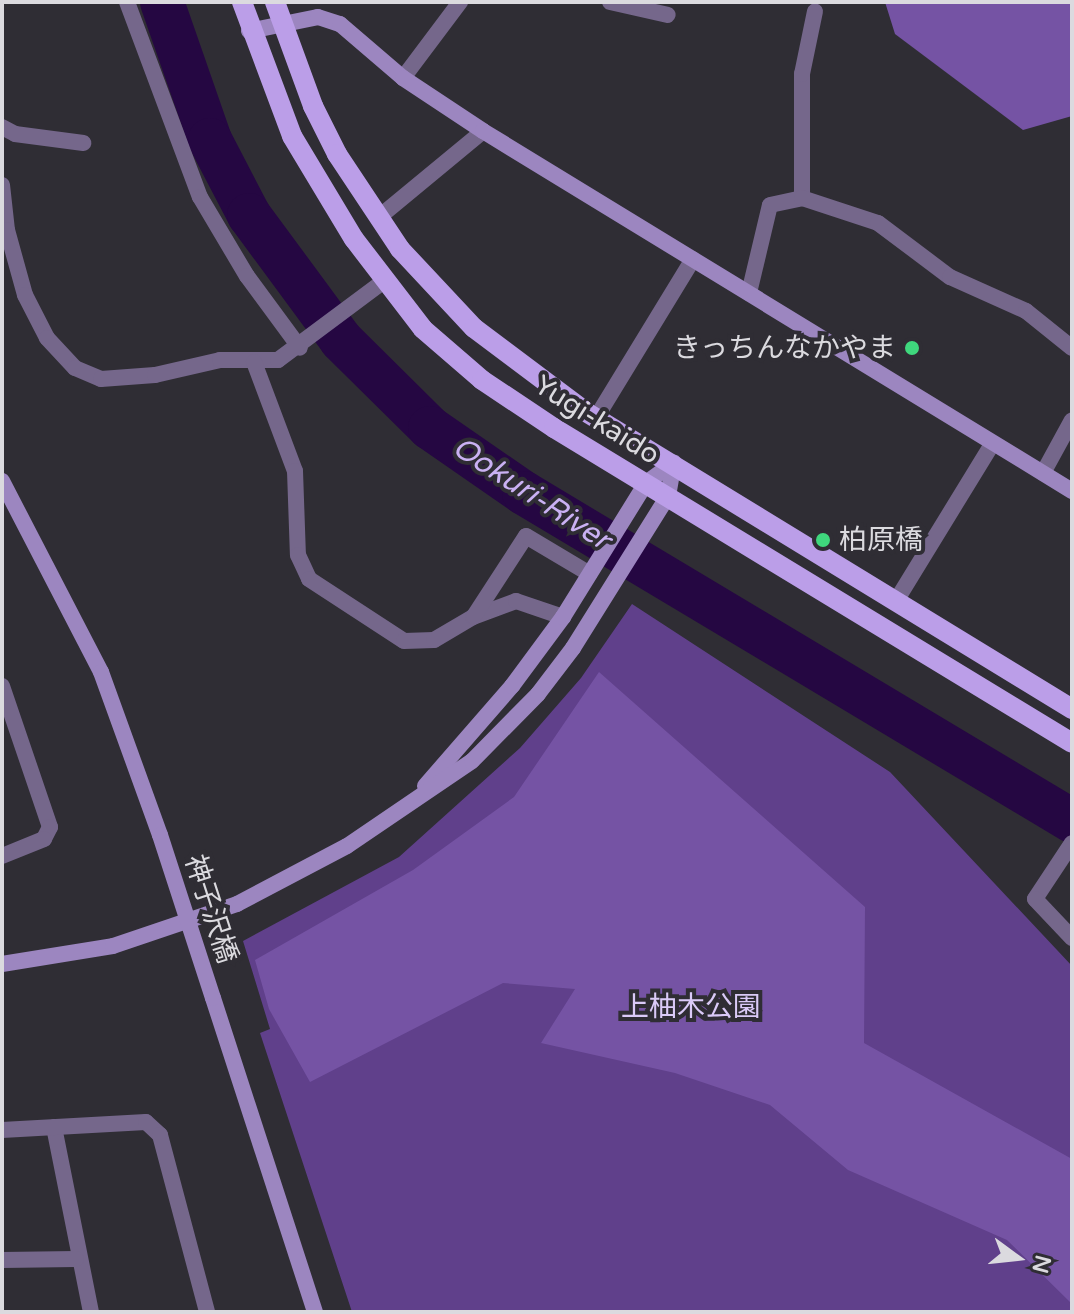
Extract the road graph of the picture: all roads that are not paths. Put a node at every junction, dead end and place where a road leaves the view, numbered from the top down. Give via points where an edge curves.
1 (127, 2) edge
2 (242, 2) edge
3 (275, 2) edge
4 (460, 2) edge
5 (610, 2) edge
6 (815, 11) dead end
7 (668, 15) dead end
8 (281, 23) junction
9 (249, 31) junction
10 (403, 78) junction
11 (2, 127) edge
12 (483, 131) junction
13 (83, 143) dead end
14 (2, 185) edge
15 (802, 198) junction
16 (378, 218) junction
17 (693, 259) junction
18 (384, 281) junction
19 (749, 293) junction
20 (304, 345) junction
21 (1072, 348) edge
22 (254, 362) junction
23 (596, 418) junction
24 (1072, 420) edge
25 (993, 443) junction
26 (674, 463) junction
27 (1043, 473) junction
28 (2, 481) edge
29 (646, 483) junction
30 (1072, 491) edge
31 (668, 496) junction
32 (593, 568) junction
33 (896, 601) junction
34 (473, 617) junction
35 (563, 617) junction
36 (2, 686) edge
37 (1072, 709) edge
38 (1072, 743) edge
39 (413, 801) junction
40 (1069, 852) edge
41 (2, 856) edge
42 (1072, 938) edge
43 (2, 964) edge
44 (54, 1127) junction
45 (2, 1130) edge
46 (76, 1259) junction
47 (2, 1260) edge
48 (91, 1312) edge
49 (207, 1312) edge
50 (315, 1312) edge

1 - 20 street via 200,197 247,276
2 - 9 main road, Yugi-kaido
3 - 8 main road, Yugi-kaido
4 - 10 street
5 - 7 street
6 - 15 street via 802,74
8 - 9 street
8 - 10 street via 318,17 335,22
8 - 16 main road, Yugi-kaido via 318,118
9 - 18 main road, Yugi-kaido via 292,136
10 - 12 street
11 - 13 street via 15,134
12 - 16 street
12 - 17 street
14 - 22 street via 7,230 25,295 47,338 75,368 101,379 155,375 220,360
15 - 19 street via 770,205
15 - 21 street via 887,229 950,277 1026,311
16 - 23 main road, Yugi-kaido via 435,290 474,328
17 - 19 street
17 - 23 street
18 - 20 street
18 - 29 main road, Yugi-kaido via 423,329 482,380
19 - 25 street
20 - 22 street via 278,360
22 - 34 street via 295,471 298,555 309,579 404,641 434,640
23 - 26 main road, Yugi-kaido
24 - 27 street
25 - 27 street
25 - 33 street
26 - 29 street
26 - 31 street
26 - 33 main road, Yugi-kaido
27 - 30 street
28 - 50 street, 神子沢橋, bridge via 101,672 160,835
29 - 31 main road, Yugi-kaido
29 - 32 street
31 - 38 main road, Yugi-kaido
31 - 39 street via 538,694 472,761
32 - 34 street via 526,536
32 - 35 street
33 - 37 main road, Yugi-kaido
34 - 35 street via 516,601
35 - 39 street via 512,686
36 - 41 street via 50,827 44,839
39 - 43 street via 347,846 237,904 113,946
40 - 42 street via 1035,899
44 - 45 street
44 - 46 street
44 - 49 street via 146,1122 160,1135
46 - 47 street
46 - 48 street

